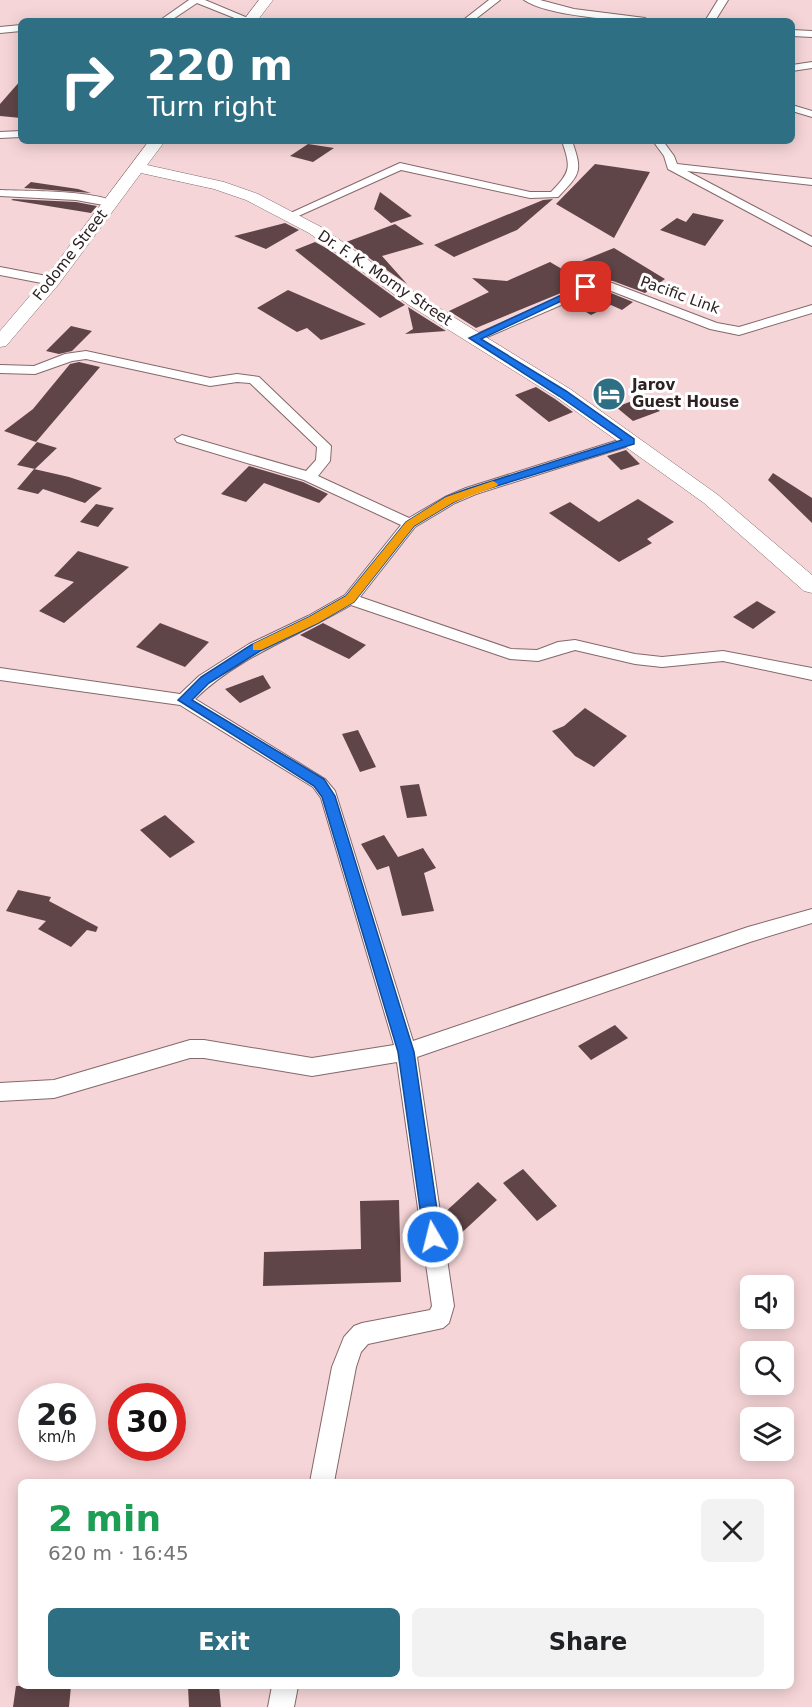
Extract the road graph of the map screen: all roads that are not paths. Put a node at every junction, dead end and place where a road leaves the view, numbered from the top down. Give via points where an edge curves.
1 (196, 0) edge
2 (266, 0) edge
3 (529, 0) edge
4 (723, 0) edge
5 (489, 2) edge
6 (584, 4) dead end
7 (551, 5) junction
8 (169, 18) edge
9 (242, 18) edge
10 (252, 18) edge
11 (470, 18) edge
12 (621, 18) edge
13 (712, 18) edge
14 (18, 28) edge
15 (0, 30) edge
16 (795, 33) edge
17 (812, 34) edge
18 (812, 65) edge
19 (795, 68) edge
20 (795, 109) edge
21 (812, 114) edge
22 (18, 134) edge
23 (0, 135) edge
24 (155, 144) edge
25 (568, 144) edge
26 (660, 144) edge
27 (137, 167) junction
28 (672, 167) junction
29 (812, 182) edge
30 (0, 193) edge
31 (109, 203) junction
32 (290, 216) junction
33 (812, 242) edge
34 (0, 271) edge
35 (52, 281) junction
36 (812, 309) edge
37 (474, 338) junction
38 (0, 342) edge
39 (0, 369) edge
40 (182, 440) dead end
41 (630, 441) junction
42 (309, 477) junction
43 (410, 524) junction
44 (812, 586) edge
45 (350, 599) junction
46 (0, 674) edge
47 (812, 674) edge
48 (184, 700) junction
49 (812, 916) edge
50 (406, 1052) junction
51 (0, 1092) edge
52 (323, 1479) edge
53 (284, 1689) edge
54 (281, 1707) edge

1 - 8 street
1 - 9 street
2 - 10 street
3 - 7 street
4 - 13 street
5 - 11 street
6 - 7 street
7 - 12 street
14 - 15 street
16 - 17 street
18 - 19 street
20 - 21 street
22 - 23 street
24 - 27 street, Fodome Street
25 - 32 street via 575,164 570,178 554,195 530,195 400,166
26 - 28 street
27 - 31 street, Fodome Street
27 - 32 street, Dr. F. K. Morny Street via 218,185
28 - 29 street
28 - 33 street
30 - 31 street
31 - 35 street, Fodome Street
32 - 37 street, Dr. F. K. Morny Street
34 - 35 street
35 - 38 street, Fodome Street
36 - 37 street, Pacific Link via 739,332 596,285
37 - 41 street, Dr. F. K. Morny Street
39 - 42 street via 35,370 86,355 210,382 254,380 324,446 323,461
40 - 42 street
41 - 43 street via 471,491
41 - 44 street, Dr. F. K. Morny Street via 711,499
42 - 43 street
43 - 45 street
45 - 47 street via 510,654 538,656 575,645 662,662 723,656
45 - 48 street via 255,648 205,680
46 - 48 street
48 - 50 street via 319,783 329,796
49 - 50 street via 748,934
50 - 51 street via 312,1067 190,1049 54,1089
50 - 52 street via 443,1306 435,1320 362,1334 352,1345 344,1367
53 - 54 street

